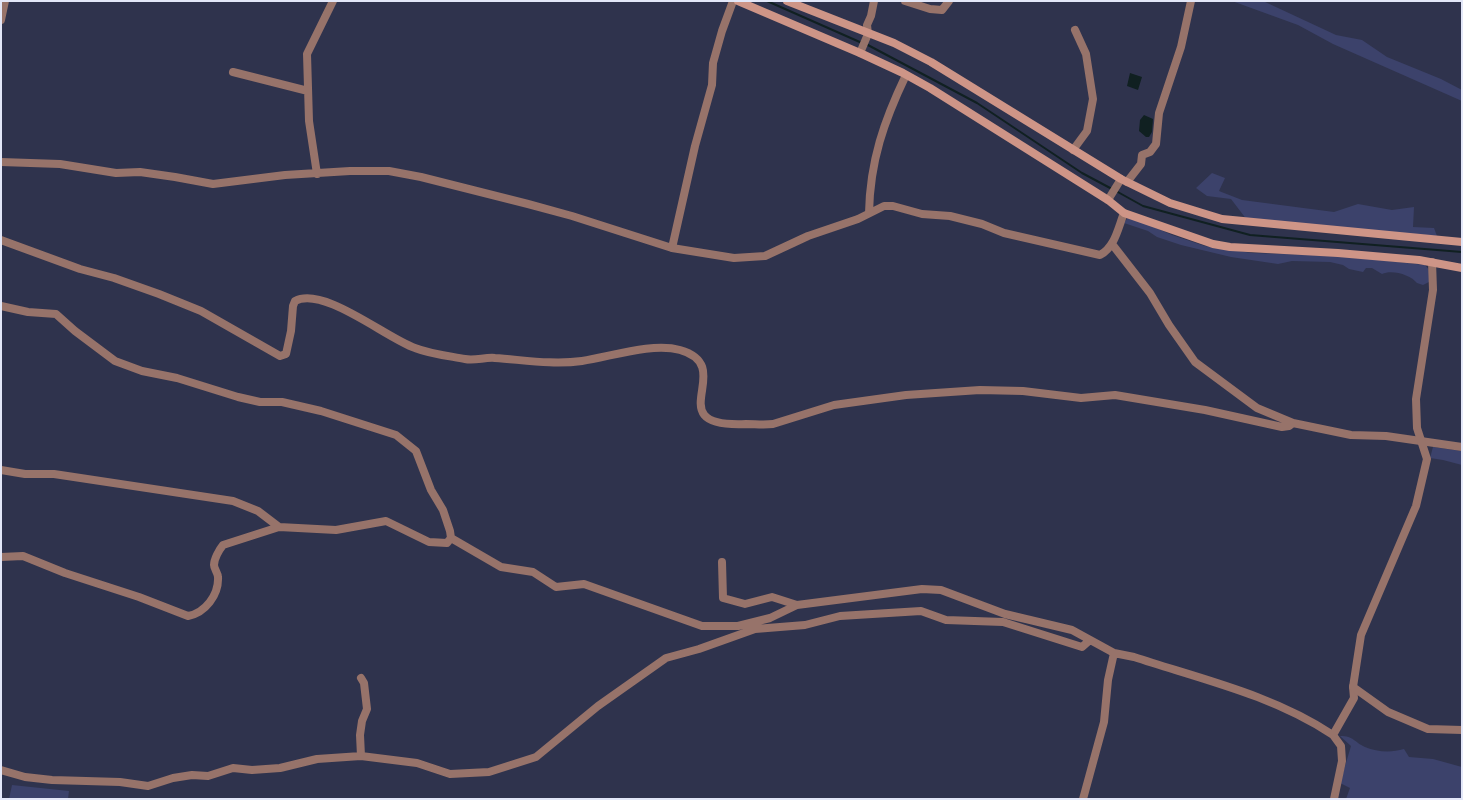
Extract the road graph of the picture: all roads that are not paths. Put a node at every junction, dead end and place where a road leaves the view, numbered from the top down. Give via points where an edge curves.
1 (5, 1) edge
2 (333, 1) edge
3 (733, 1) edge
4 (738, 1) edge
5 (787, 1) edge
6 (874, 1) edge
7 (905, 1) edge
8 (949, 1) edge
9 (1191, 1) edge
10 (1, 20) edge
11 (1075, 30) dead end
12 (868, 34) junction
13 (860, 54) junction
14 (233, 72) dead end
15 (906, 75) junction
16 (308, 91) junction
17 (1073, 150) junction
18 (1, 162) edge
19 (317, 174) junction
20 (1124, 181) junction
21 (1108, 200) junction
22 (869, 213) junction
23 (1124, 214) junction
24 (1, 240) edge
25 (1462, 242) edge
26 (1112, 244) junction
27 (672, 248) junction
28 (1432, 262) junction
29 (1462, 268) edge
30 (1, 306) edge
31 (1293, 423) junction
32 (1422, 441) junction
33 (1462, 447) edge
34 (1, 470) edge
35 (279, 527) junction
36 (450, 538) junction
37 (1, 557) edge
38 (722, 562) dead end
39 (797, 605) junction
40 (1090, 640) junction
41 (1114, 653) junction
42 (361, 678) dead end
43 (1353, 687) junction
44 (1462, 730) edge
45 (1333, 735) junction
46 (361, 756) junction
47 (1, 770) edge
48 (1083, 799) edge
49 (1334, 799) edge

1 - 10 street
2 - 16 street via 307,54
3 - 27 street via 713,63 712,85
4 - 13 main road
5 - 12 main road
6 - 12 street via 867,25
7 - 8 street via 942,10
9 - 20 street via 1181,47 1159,113 1156,144 1150,152 1142,155 1141,164
11 - 17 street via 1086,54 1093,99 1087,131
12 - 13 street
12 - 17 main road via 894,43 932,62
13 - 15 main road
14 - 16 street
15 - 21 main road
15 - 22 street via 879,141 872,170
16 - 19 street via 309,121
17 - 20 main road
18 - 19 street via 60,164 116,173 140,172 213,184 249,178
19 - 27 street via 389,171 422,177 572,216
20 - 21 street
20 - 25 main road via 1170,203 1222,219
21 - 23 main road
22 - 26 street via 884,206 893,206 922,214 950,216 1004,233 1100,255
22 - 27 street via 808,236 765,256 734,258
23 - 26 street
23 - 28 main road via 1213,244 1230,247 1338,253
24 - 31 street via 201,311 280,356 286,354 289,346 295,301 308,298 345,309 416,349 465,359 494,358 570,363 634,351 678,349 692,355 702,364 704,373 701,409 707,419 714,423 763,425 839,404 906,395 993,390 1077,397 1115,395 1176,404 1194,410 1205,410 1282,427
26 - 31 street via 1150,293 1195,362 1257,408
28 - 29 main road
28 - 32 street via 1433,290 1416,398 1417,428
30 - 36 street via 28,312 56,314 114,361 142,371 177,378 260,402 282,402 321,411 396,435 416,451 431,490 443,510
31 - 32 street via 1351,435
32 - 33 street
32 - 43 street via 1427,459 1416,506 1361,635
34 - 35 street via 25,474 54,474 233,501 258,511
35 - 36 street via 336,530 386,521 429,542 447,543
35 - 37 street via 223,545 214,565 218,585 207,606 201,612 188,616 23,556
36 - 39 street via 500,567 533,572 556,587 584,584 702,626 738,626 770,618
38 - 39 street via 723,598 745,604 772,596
39 - 40 street via 922,589 941,590 1005,614 1072,630
40 - 41 street
40 - 46 street via 1082,647 1003,622 946,620 921,611 840,616 805,625 755,629 666,658 598,706 536,757 489,772 450,774 417,763
41 - 45 street via 1251,694 1309,719
41 - 48 street via 1108,680 1104,722
42 - 46 street via 368,709 362,721
43 - 44 street via 1388,712 1428,728
43 - 45 street via 1354,698
45 - 49 street via 1341,746 1342,761
46 - 47 street via 317,759 280,768 233,768 208,776 179,777 148,786 120,782 52,780 25,777

